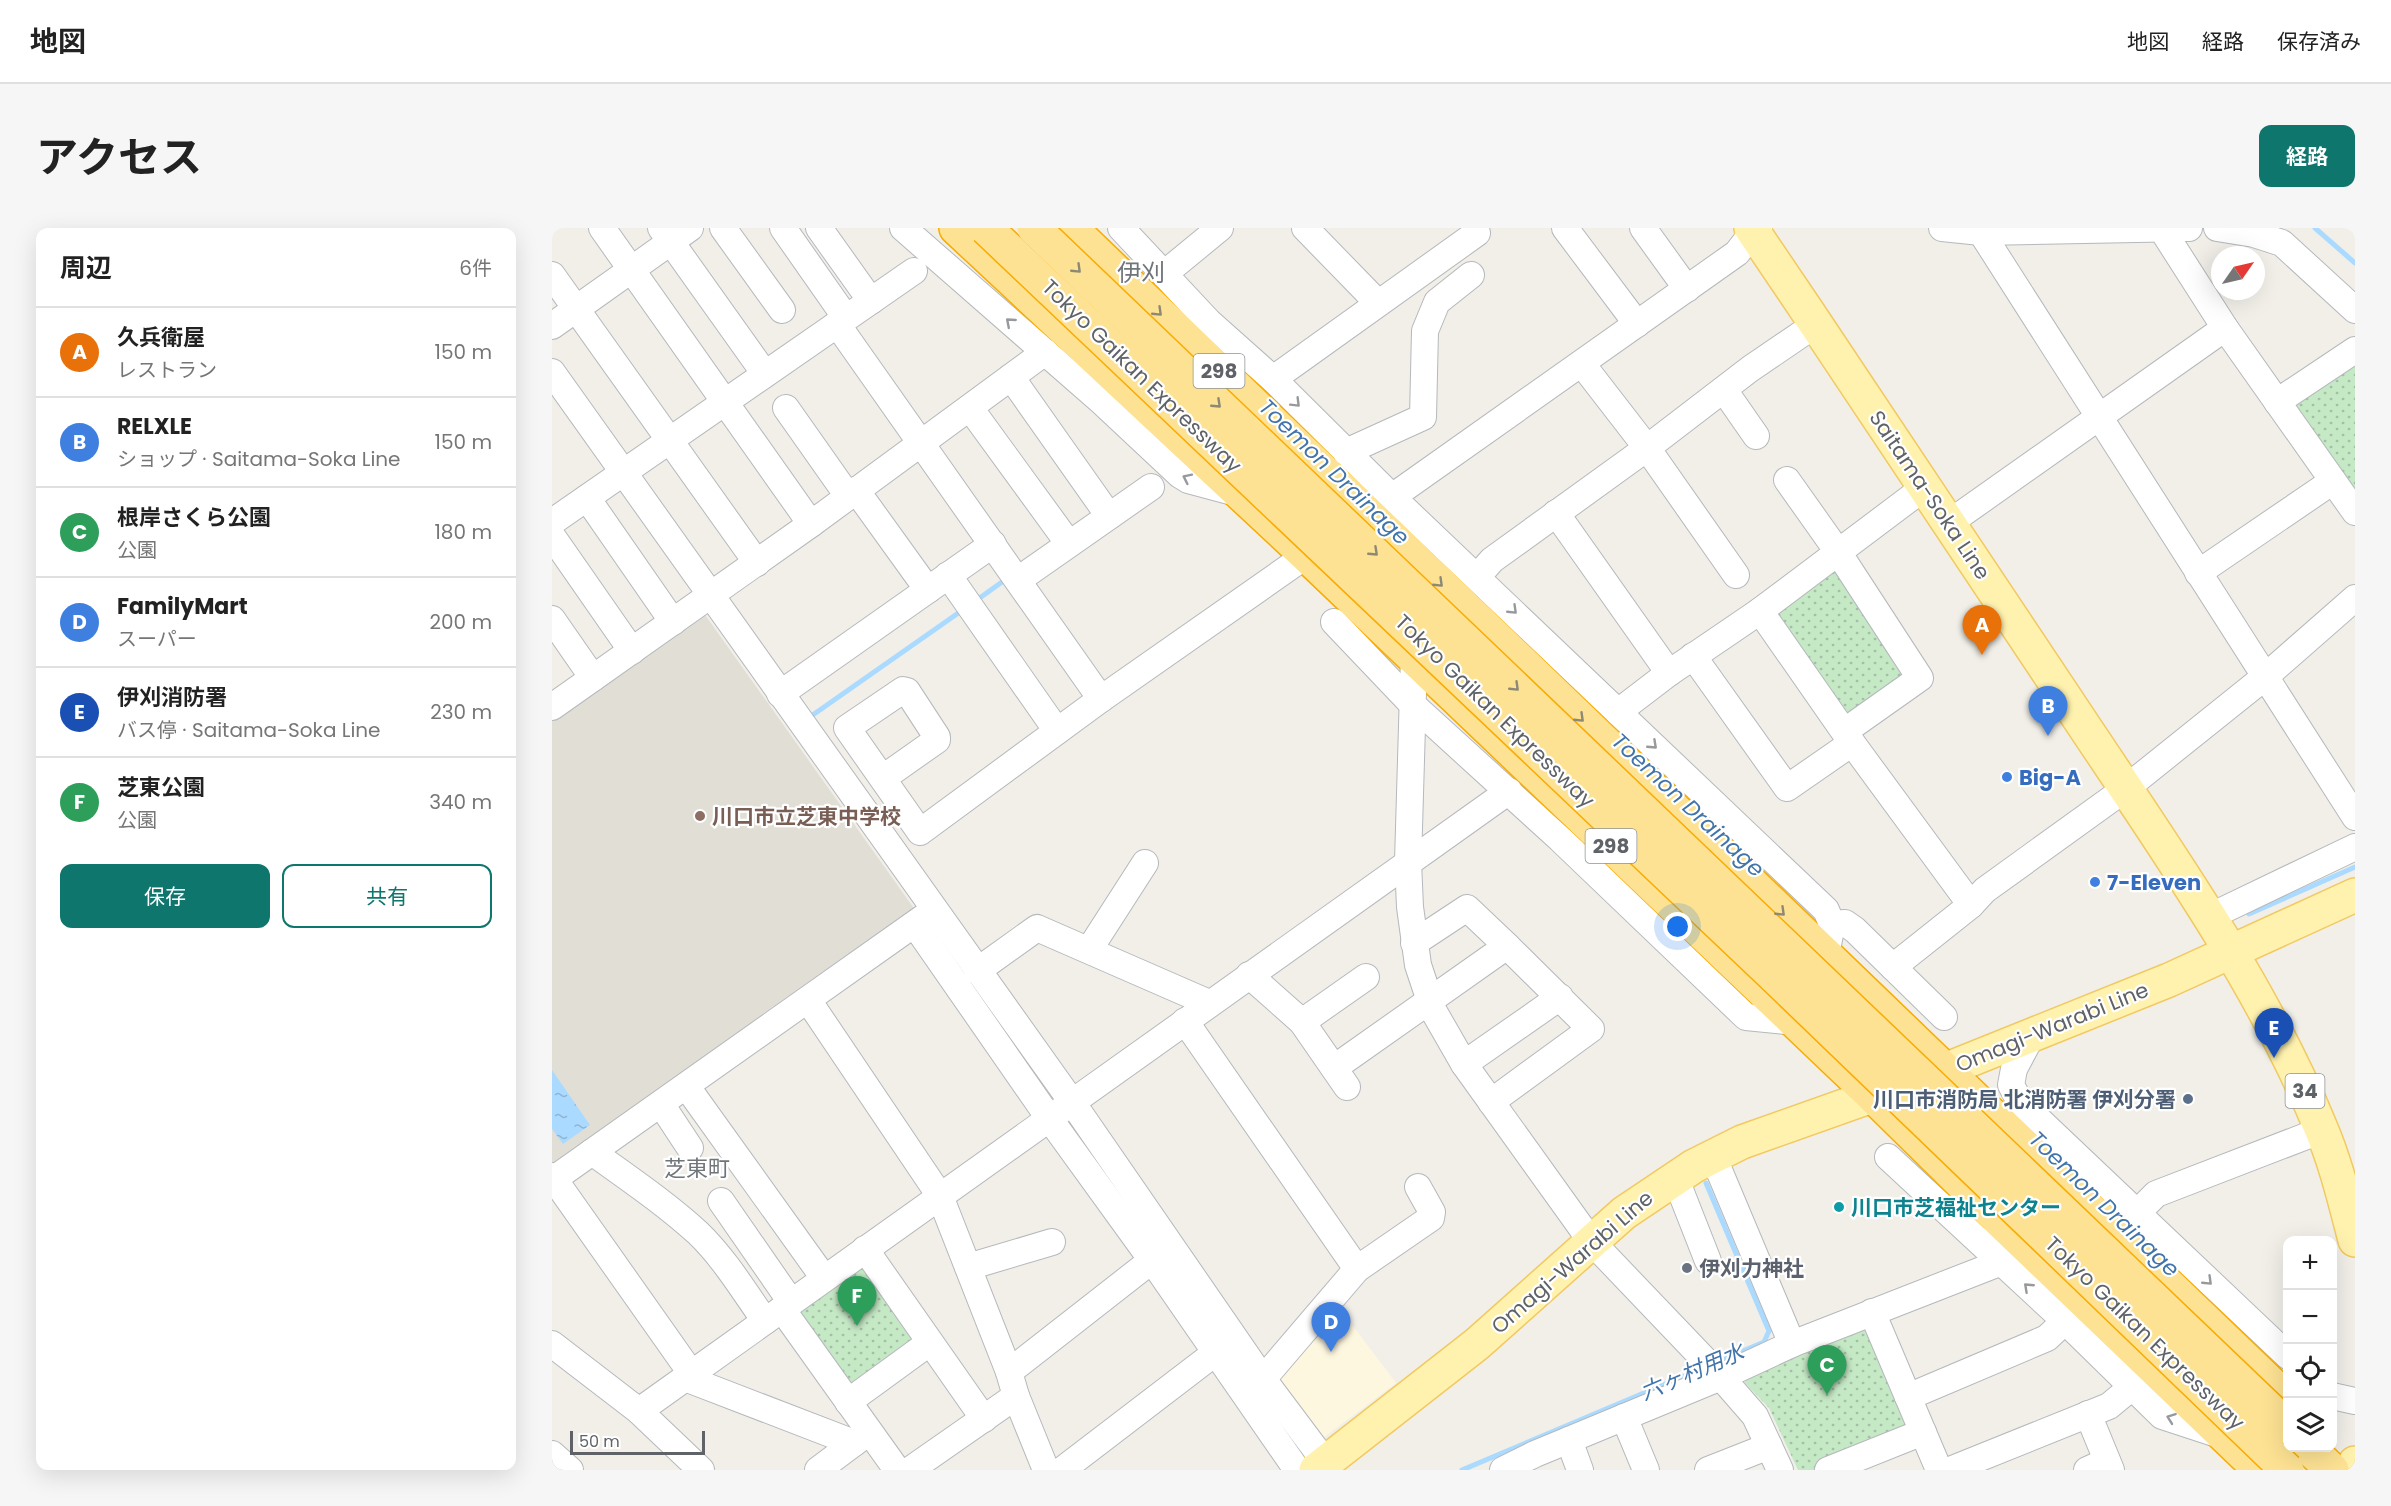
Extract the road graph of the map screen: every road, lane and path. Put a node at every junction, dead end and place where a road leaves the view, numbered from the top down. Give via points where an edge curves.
1 (602, 228) edge
2 (723, 228) edge
3 (783, 228) edge
4 (819, 228) edge
5 (903, 228) edge
6 (942, 228) edge
7 (956, 228) edge
8 (986, 228) edge
9 (1034, 228) edge
10 (1071, 228) edge
11 (1121, 228) edge
12 (1305, 228) edge
13 (1565, 228) edge
14 (1643, 228) edge
15 (1942, 228) edge
16 (2161, 228) edge
17 (2189, 228) edge
18 (2217, 228) edge
19 (1754, 229) edge
20 (1212, 230) edge
21 (1981, 232) junction
22 (674, 233) edge
23 (1477, 233) dead end
24 (632, 270) junction
25 (914, 271) dead end
26 (1164, 274) junction
27 (552, 275) edge
28 (1471, 275) dead end
29 (1687, 289) junction
30 (871, 301) junction
31 (1378, 303) junction
32 (576, 309) junction
33 (2355, 309) edge
34 (782, 310) dead end
35 (842, 321) junction
36 (1637, 324) junction
37 (1816, 324) junction
38 (552, 326) edge
39 (2225, 327) junction
40 (1057, 343) junction
41 (2355, 350) edge
42 (1582, 364) junction
43 (552, 372) edge
44 (765, 374) junction
45 (1011, 377) junction
46 (1273, 379) junction
47 (1724, 390) junction
48 (725, 402) junction
49 (2277, 402) junction
50 (786, 408) dead end
51 (970, 408) junction
52 (2098, 416) junction
53 (1756, 436) dead end
54 (669, 440) junction
55 (921, 443) junction
56 (1647, 448) junction
57 (1346, 452) junction
58 (623, 472) junction
59 (1787, 480) dead end
60 (2333, 481) junction
61 (1151, 487) dead end
62 (1925, 487) junction
63 (852, 493) junction
64 (587, 498) junction
65 (1379, 505) junction
66 (2355, 512) edge
67 (1556, 513) junction
68 (1109, 516) junction
69 (552, 522) edge
70 (1949, 523) junction
71 (811, 524) junction
72 (552, 536) edge
73 (993, 544) junction
74 (1069, 544) junction
75 (1838, 552) junction
76 (1306, 555) junction
77 (757, 563) junction
78 (2198, 573) junction
79 (948, 575) junction
80 (1736, 575) dead end
81 (1478, 576) junction
82 (1017, 580) junction
83 (928, 590) junction
84 (711, 595) junction
85 (2355, 598) edge
86 (1760, 611) junction
87 (552, 619) edge
88 (673, 622) junction
89 (1334, 622) dead end
90 (632, 651) junction
91 (1693, 656) junction
92 (1414, 658) junction
93 (1669, 673) junction
94 (2266, 676) junction
95 (593, 678) junction
96 (780, 694) junction
97 (1101, 699) junction
98 (553, 704) edge
99 (1413, 705) junction
100 (1618, 712) junction
101 (1057, 731) junction
102 (1848, 737) junction
103 (882, 778) dead end
104 (2125, 789) junction
105 (1509, 791) junction
106 (2355, 817) edge
107 (920, 832) junction
108 (2355, 847) edge
109 (892, 850) junction
110 (1407, 862) junction
111 (1145, 863) dead end
112 (2355, 895) edge
113 (1971, 905) junction
114 (935, 910) junction
115 (2208, 917) junction
116 (915, 925) junction
117 (1829, 939) junction
118 (1414, 943) junction
119 (1507, 946) junction
120 (1089, 950) junction
121 (2230, 953) junction
122 (1893, 967) junction
123 (977, 971) junction
124 (1250, 975) junction
125 (1366, 977) dead end
126 (1560, 997) junction
127 (808, 1000) junction
128 (1430, 1000) junction
129 (1209, 1003) junction
130 (1944, 1017) dead end
131 (1185, 1021) junction
132 (1302, 1022) junction
133 (1795, 1022) junction
134 (2031, 1037) junction
135 (1464, 1064) junction
136 (1945, 1071) junction
137 (687, 1087) junction
138 (1874, 1097) junction
139 (1072, 1102) junction
140 (1491, 1102) junction
141 (661, 1104) junction
142 (1049, 1118) junction
143 (2322, 1130) junction
144 (690, 1148) dead end
145 (592, 1152) junction
146 (1713, 1156) junction
147 (1888, 1157) dead end
148 (553, 1177) edge
149 (1675, 1177) junction
150 (1418, 1187) dead end
151 (940, 1196) junction
152 (721, 1201) dead end
153 (2137, 1213) junction
154 (1996, 1217) junction
155 (2355, 1240) edge
156 (1591, 1241) junction
157 (1052, 1242) dead end
158 (1172, 1245) junction
159 (865, 1249) junction
160 (1151, 1259) junction
161 (1708, 1261) dead end
162 (2002, 1262) junction
163 (968, 1268) junction
164 (1357, 1269) junction
165 (824, 1278) junction
166 (779, 1310) junction
167 (1872, 1312) junction
168 (2065, 1321) junction
169 (929, 1343) junction
170 (552, 1344) edge
171 (1792, 1344) junction
172 (2283, 1351) edge
173 (1215, 1353) junction
174 (688, 1376) junction
175 (1720, 1377) junction
176 (1263, 1378) junction
177 (1013, 1384) junction
178 (2132, 1387) junction
179 (1908, 1397) junction
180 (2337, 1397) edge
181 (2286, 1398) edge
182 (2355, 1401) edge
183 (848, 1402) junction
184 (639, 1411) junction
185 (2088, 1414) junction
186 (1624, 1417) junction
187 (984, 1419) junction
188 (2283, 1422) edge
189 (1923, 1432) junction
190 (861, 1437) junction
191 (2226, 1437) junction
192 (1569, 1440) junction
193 (1769, 1446) junction
194 (2337, 1449) edge
195 (2313, 1452) edge
196 (552, 1454) edge
197 (1533, 1462) edge
198 (1323, 1466) edge
199 (2355, 1466) edge
200 (2102, 1467) edge
201 (570, 1470) edge
202 (701, 1470) edge
203 (818, 1470) edge
204 (897, 1470) edge
205 (910, 1470) edge
206 (1046, 1470) edge
207 (1062, 1470) edge
208 (1503, 1470) edge
209 (1580, 1470) edge
210 (1646, 1470) edge
211 (1708, 1470) edge
212 (1780, 1470) edge
213 (1828, 1470) edge
214 (1939, 1470) edge
215 (1950, 1470) edge
216 (2260, 1470) edge
217 (2287, 1470) edge
218 (2332, 1470) edge

1 - 24 street
2 - 34 street
3 - 35 street
4 - 30 street
40 -> 5 street
6 - 40 highway
7 - 40 highway, 298
8 - 217 highway, Tokyo Gaikan Expressway, bridge via 1775,977
9 -> 188 highway, Tokyo Gaikan Expressway, bridge
10 -> 65 highway, 298
11 - 26 street
12 - 31 street
13 - 36 street
14 - 29 street
15 - 21 street
16 - 17 street
16 - 21 street
16 - 39 street
18 - 33 street via 2282,243
19 - 29 street via 1737,253
19 - 37 main road, Saitama-Soka Line / 34
20 - 26 street
21 - 52 street
22 - 24 street
22 - 44 street
23 - 31 street
24 - 32 street
24 - 48 street
25 - 30 street
26 - 46 street via 1209,322
27 - 32 street
28 - 57 street via 1437,302 1425,331 1423,417
29 - 36 street
30 - 35 street
31 - 46 street
32 - 38 street
32 - 54 street
35 - 44 street
35 - 55 street
36 - 42 street
37 - 47 street
37 - 62 main road, Saitama-Soka Line / 34
39 - 49 street
39 - 52 street
40 - 45 street
76 -> 40 highway, 298 via 1243,495
41 - 49 street
42 - 56 street
42 - 65 street
43 - 58 street
44 - 48 street
45 - 51 street
45 - 68 street
46 -> 57 street
47 - 53 street
47 - 56 street
48 - 54 street
48 - 71 street
49 - 60 street
50 - 63 street
51 - 55 street
51 - 74 street
52 - 70 street
52 - 78 street
54 - 58 street
54 - 77 street
55 - 63 street
55 - 73 street
56 - 67 street
56 - 80 street
57 - 65 street
58 - 64 street
58 - 84 street
59 - 75 street
60 - 66 street
60 - 78 street
61 - 68 street
62 - 70 main road, Saitama-Soka Line / 34
62 - 75 street
63 - 71 street
63 - 83 street
64 - 69 street
64 - 88 street
65 - 76 street
65 - 81 street
65 -> 117 highway, 298
67 - 81 street via 1492,560
67 - 93 street
68 - 74 street
70 - 104 main road, Saitama-Soka Line / 34
71 - 77 street
72 - 90 street
73 - 79 street
73 - 82 street
74 - 82 street
75 - 86 street
75 - 102 street via 1920,678
76 - 92 highway, 298
76 - 97 street
77 - 84 street
78 - 94 street
79 - 83 street
79 - 101 street
81 -> 100 street
82 - 97 street
83 - 96 street
84 - 88 street
84 - 96 street
85 - 94 street
86 - 91 street
86 - 102 street
87 - 95 street
88 - 90 street
89 - 99 street
90 - 95 street
91 - 93 street
91 - 102 street via 1787,788
92 - 99 street
92 - 133 highway, 298
93 - 100 street
94 - 104 street
94 - 106 street
95 - 98 street
96 - 109 street
97 - 101 street
99 - 105 street
99 - 110 street
100 -> 117 street via 1826,910
101 - 107 street
102 - 113 street
103 - 107 street
104 - 113 street via 1985,890
104 - 115 main road, Saitama-Soka Line / 34
105 - 110 street
105 - 133 street via 1746,1017
107 - 109 street
108 - 115 street
109 - 114 street
110 - 118 street
110 - 124 street
111 - 120 street
112 - 121 main road, Omagi-Warabi Line
113 - 122 street
114 - 116 street
114 - 123 street
115 - 121 main road, Saitama-Soka Line / 34
116 - 127 street
116 - 142 street
117 - 122 street via 1845,923
117 - 136 highway, 298
118 - 119 street via 1467,908
118 - 128 street
119 - 126 street
119 - 128 street
120 - 123 street via 1037,928
120 - 129 street
121 - 134 main road, Omagi-Warabi Line
121 - 143 main road, Saitama-Soka Line / 34 via 2280,1039
122 - 130 street
123 - 139 street
124 - 129 street
124 - 132 street
125 - 132 street
126 - 135 street
126 - 140 street via 1591,1029
127 - 137 street
127 - 151 street
128 - 132 street via 1341,1078
128 - 135 street
129 - 131 street
131 - 139 street
131 - 164 street
133 - 138 highway, 298
134 - 136 main road, Omagi-Warabi Line
134 - 153 street via 2014,1069 2011,1084 2020,1102
135 - 140 street
136 - 138 main road, Omagi-Warabi Line
136 - 181 highway, 298
137 - 141 street
137 - 165 street
138 - 146 main road, Omagi-Warabi Line via 1780,1128
138 - 154 highway, 298
139 - 142 street
139 - 158 street
140 - 156 street
141 - 144 street
141 - 145 street
142 - 151 street
142 - 160 street
143 - 153 street via 2156,1194
143 - 155 main road, Saitama-Soka Line / 34
145 - 148 street
145 - 166 street via 698,1234
146 - 149 main road, Omagi-Warabi Line
146 - 171 street
147 - 162 street
148 - 174 street
149 - 156 main road, Omagi-Warabi Line
149 - 161 street
150 - 164 street via 1432,1212 1431,1218
151 - 159 street
151 - 163 street
152 - 166 street
153 -> 172 street
154 - 162 street
154 - 191 highway, 298
156 - 175 street
156 - 198 main road, Omagi-Warabi Line via 1477,1344
157 - 163 street
158 - 160 street
158 - 176 street
159 - 165 street
159 - 169 street
160 - 173 street
160 - 177 street
162 - 167 street
168 -> 162 street
163 - 177 street
164 - 176 street
165 - 166 street
166 - 174 street
166 - 183 street
167 - 171 street
167 - 179 street
168 - 178 street
168 - 179 street via 2047,1338
169 - 183 street
169 - 187 street
170 - 184 street
171 - 175 street
173 - 198 street
173 - 207 street
174 - 184 street
174 - 190 street
175 - 186 street
175 - 193 street via 1755,1416
176 - 198 street
177 - 187 street
177 - 206 street
178 - 185 street via 2109,1406
191 -> 178 street via 2162,1416
179 - 189 street
180 - 182 street
183 - 190 street
184 - 202 street
185 - 200 street
185 - 215 street
186 - 192 street
186 - 210 street
187 - 205 street
189 - 213 street
189 - 214 street
190 - 203 street
190 - 204 street
191 - 216 highway, 298
192 - 197 street
192 - 209 street
193 - 211 street
193 - 212 street
194 - 199 highway
195 - 218 highway
196 - 201 street
197 - 208 street

